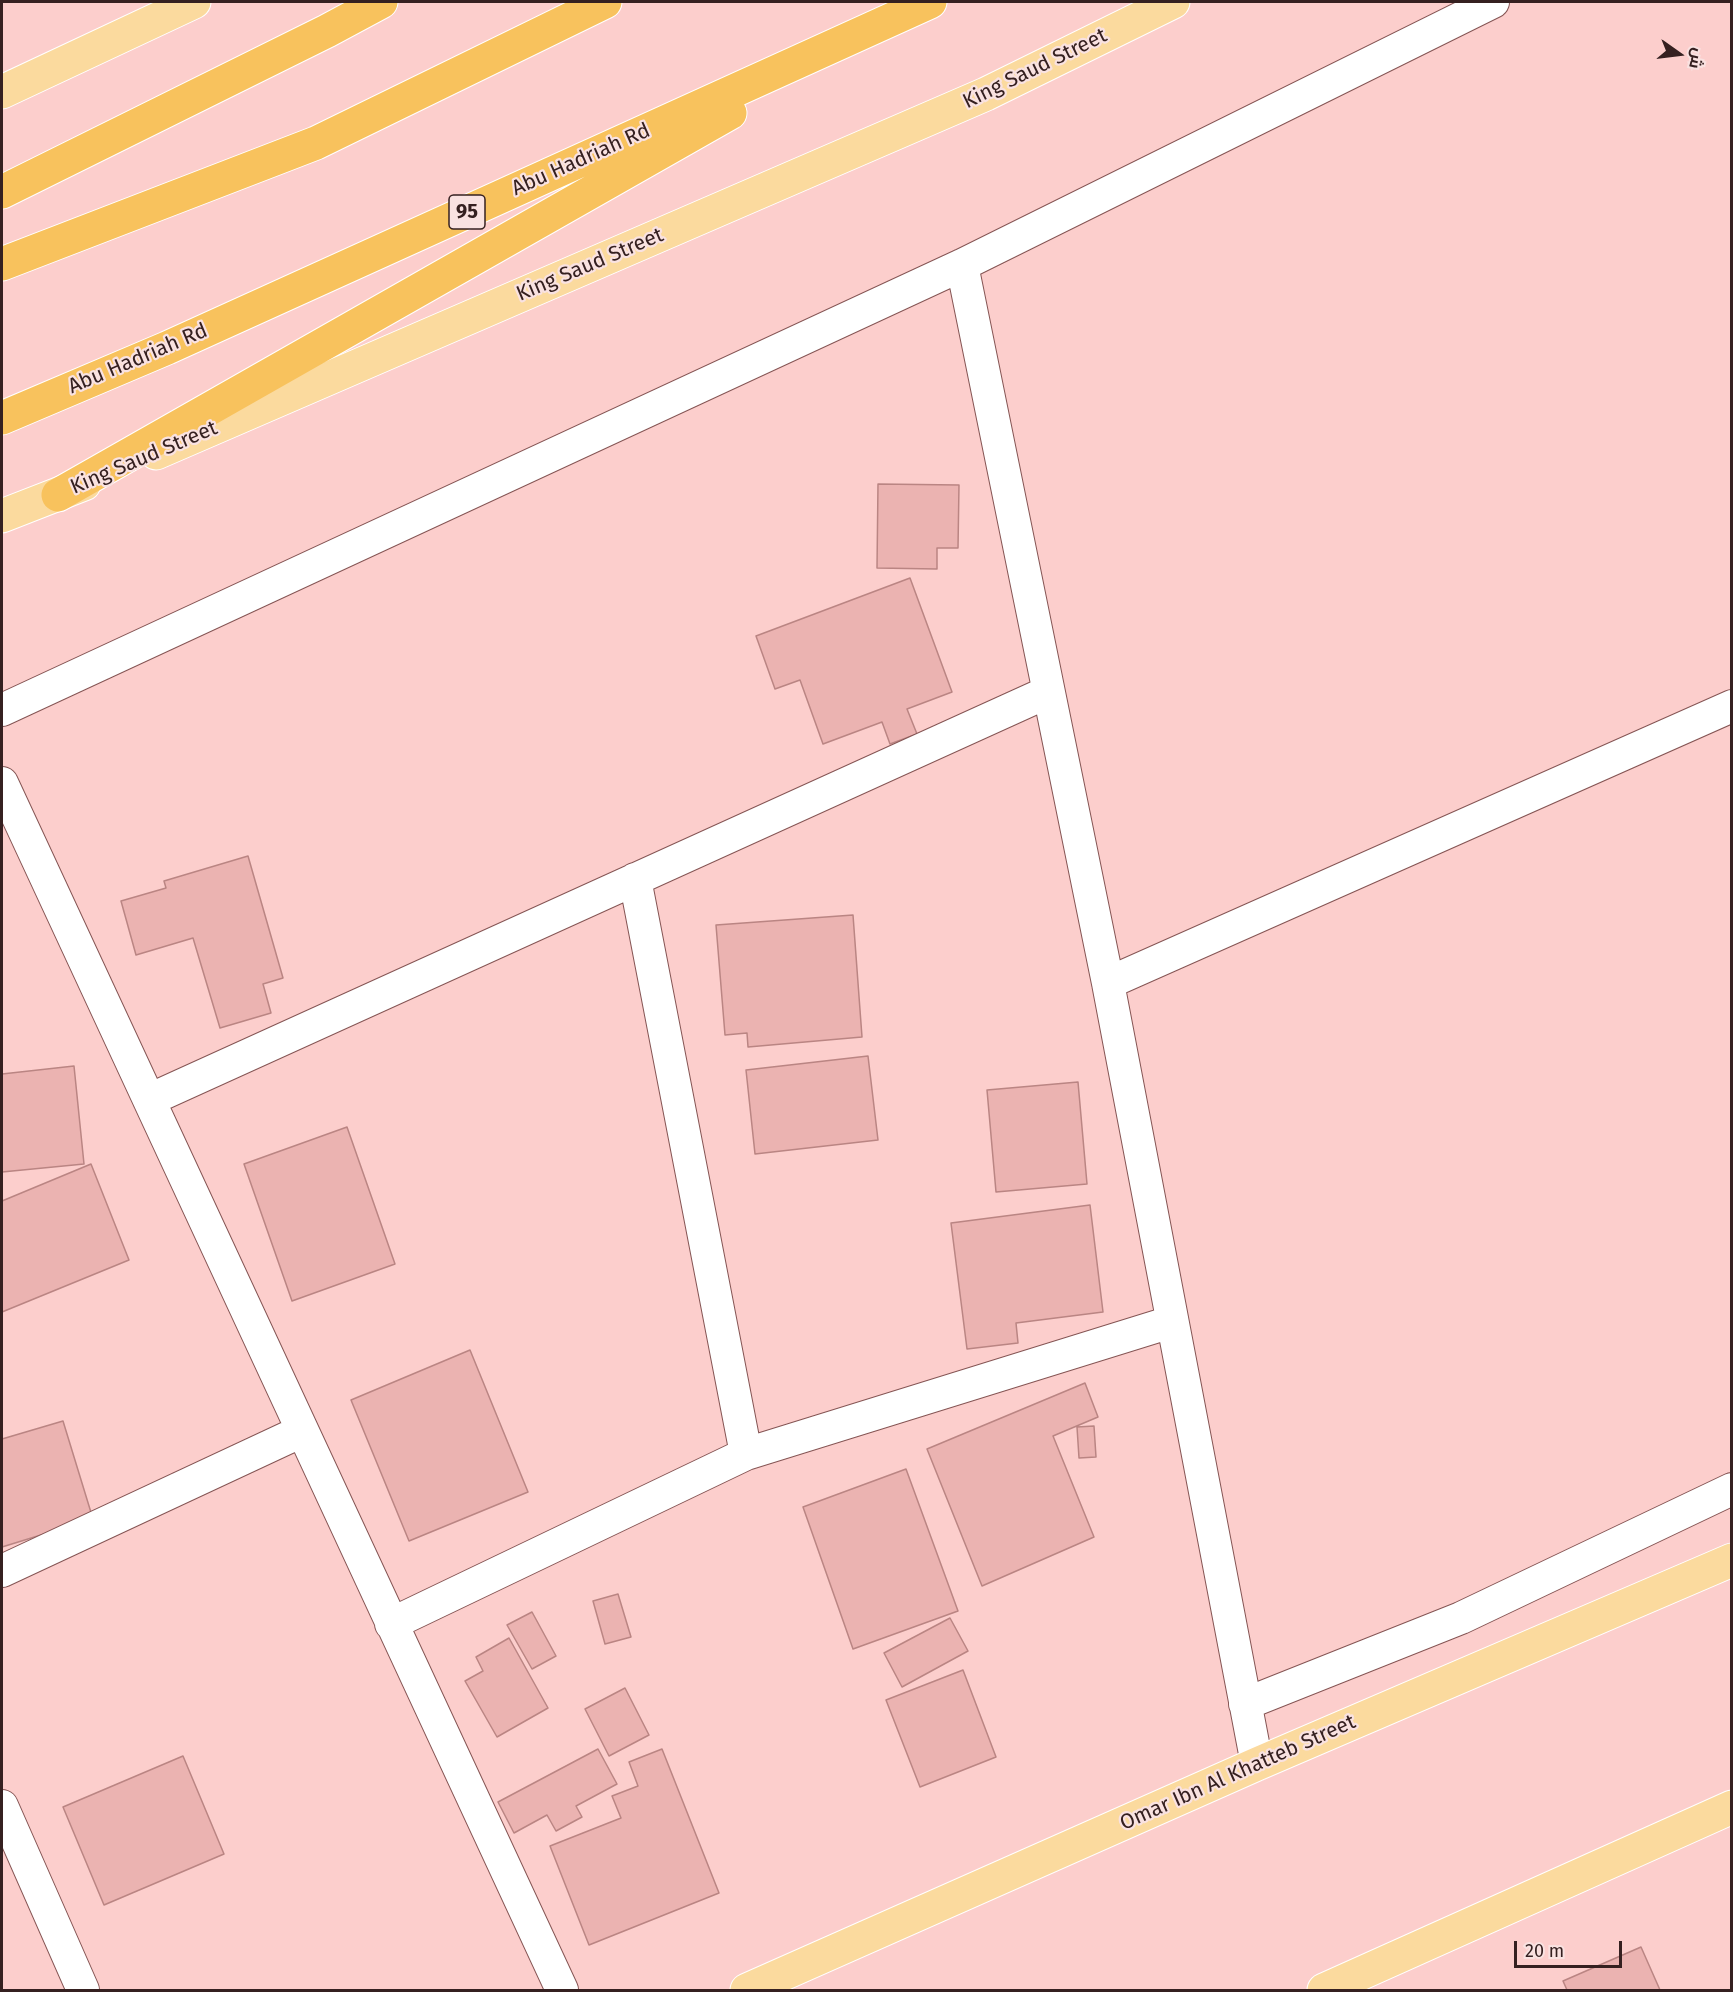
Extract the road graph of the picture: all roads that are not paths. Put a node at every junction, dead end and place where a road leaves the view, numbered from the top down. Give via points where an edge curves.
1 (194, 2) edge
2 (381, 2) edge
3 (605, 2) edge
4 (1173, 2) edge
5 (1493, 2) edge
6 (920, 6) edge
7 (2, 92) edge
8 (2, 192) edge
9 (2, 264) edge
10 (962, 266) junction
11 (2, 418) edge
12 (58, 495) junction
13 (2, 516) edge
14 (1048, 692) junction
15 (1731, 706) edge
16 (2, 710) edge
17 (2, 783) edge
18 (635, 879) junction
19 (1107, 983) junction
20 (149, 1100) junction
21 (1171, 1322) junction
22 (302, 1431) junction
23 (746, 1454) junction
24 (1731, 1489) edge
25 (1731, 1560) edge
26 (2, 1570) edge
27 (392, 1624) junction
28 (1245, 1704) junction
29 (1257, 1764) junction
30 (2, 1806) edge
31 (1731, 1807) edge
32 (83, 1990) edge
33 (562, 1990) edge
34 (747, 1990) edge
35 (1324, 1990) edge

1 - 7 main road
2 - 8 highway
3 - 9 highway via 316,143
4 - 12 main road, King Saud Street via 986,94
5 - 10 street
6 - 11 highway, Abu Hadriah Rd / 95 via 167,348
6 - 12 highway
10 - 14 street
10 - 16 street
12 - 13 main road, King Saud Street
14 - 18 street
14 - 19 street
15 - 19 street
17 - 20 street
18 - 20 street
18 - 23 street
19 - 21 street
20 - 22 street
21 - 23 street
21 - 28 street
22 - 26 street
22 - 27 street
23 - 27 street
24 - 28 street via 1461,1618
25 - 29 main road, Omar Ibn Al Khatteb Street
27 - 33 street
28 - 29 street
29 - 34 main road, Omar Ibn Al Khatteb Street
30 - 32 street
31 - 35 main road

